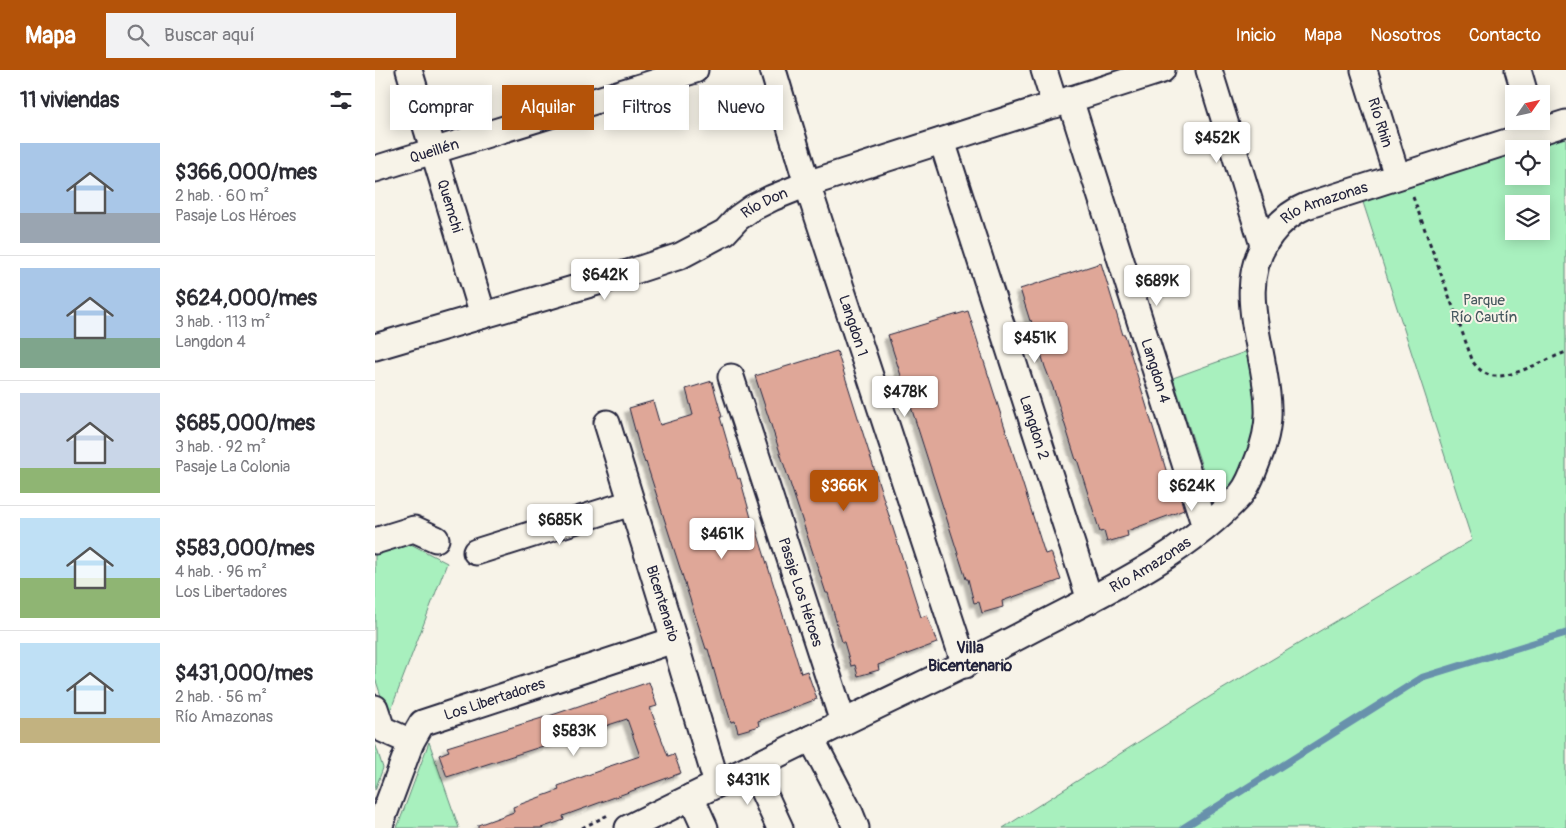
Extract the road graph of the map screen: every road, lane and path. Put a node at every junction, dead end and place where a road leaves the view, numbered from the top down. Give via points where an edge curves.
1 (409, 70) edge
2 (695, 70) edge
3 (773, 70) edge
4 (1044, 70) edge
5 (1162, 70) edge
6 (1209, 70) edge
7 (1364, 70) edge
8 (1518, 70) edge
9 (1522, 85) edge
10 (1062, 102) junction
11 (1566, 123) edge
12 (1550, 125) edge
13 (1528, 130) edge
14 (941, 141) junction
15 (434, 151) junction
16 (375, 169) edge
17 (1404, 183) junction
18 (807, 184) junction
19 (1263, 245) junction
20 (483, 314) junction
21 (375, 347) edge
22 (1566, 352) edge
23 (731, 377) dead end
24 (607, 423) dead end
25 (631, 503) junction
26 (1205, 527) junction
27 (436, 539) dead end
28 (375, 540) edge
29 (476, 552) dead end
30 (1090, 600) junction
31 (675, 640) junction
32 (965, 665) junction
33 (375, 708) edge
34 (843, 722) junction
35 (811, 738) junction
36 (411, 742) junction
37 (752, 767) junction
38 (717, 784) junction
39 (691, 797) junction
40 (379, 828) edge
41 (628, 828) edge
42 (705, 828) edge
43 (780, 828) edge
44 (856, 828) edge

1 - 15 street, Quemchi
2 - 15 street, Queillén
3 - 18 street, Langdon 1
4 - 10 street, Langdon 4
5 - 10 street, Río Don
6 - 19 street
7 - 17 street, Río Rhin
8 - 9 street
10 - 14 street, Río Don
10 - 26 street, Langdon 4
11 - 12 street, Río Amazonas
13 - 17 street, Río Amazonas
14 - 18 street, Río Don
14 - 30 street, Langdon 2
15 - 16 street, Queillén
15 - 20 street, Quemchi
17 - 19 street, Río Amazonas via 1294,211
17 - 22 path via 1477,368 1489,375 1504,376
18 - 20 street, Río Don via 753,208 725,232 681,256
18 - 32 street, Langdon 1
19 - 26 street, Río Amazonas via 1252,278 1253,312 1269,409 1263,448 1242,492
20 - 21 street, Río Don
23 - 34 street, Pasaje Los Héroes
24 - 25 street, Bicentenario
25 - 29 street
25 - 31 street, Bicentenario
26 - 30 street, Río Amazonas via 1179,548
27 - 28 street via 414,529
30 - 32 street, Río Amazonas
31 - 36 street, Los Libertadores via 422,723
31 - 38 street, Bicentenario
32 - 34 street, Río Amazonas
33 - 36 street via 382,730
34 - 35 street, Río Amazonas
35 - 37 street, Río Amazonas
35 - 44 street
36 - 40 street, Los Libertadores
37 - 38 street, Río Amazonas
37 - 43 street
38 - 39 street, Río Amazonas
39 - 41 street, Río Amazonas
39 - 42 street

